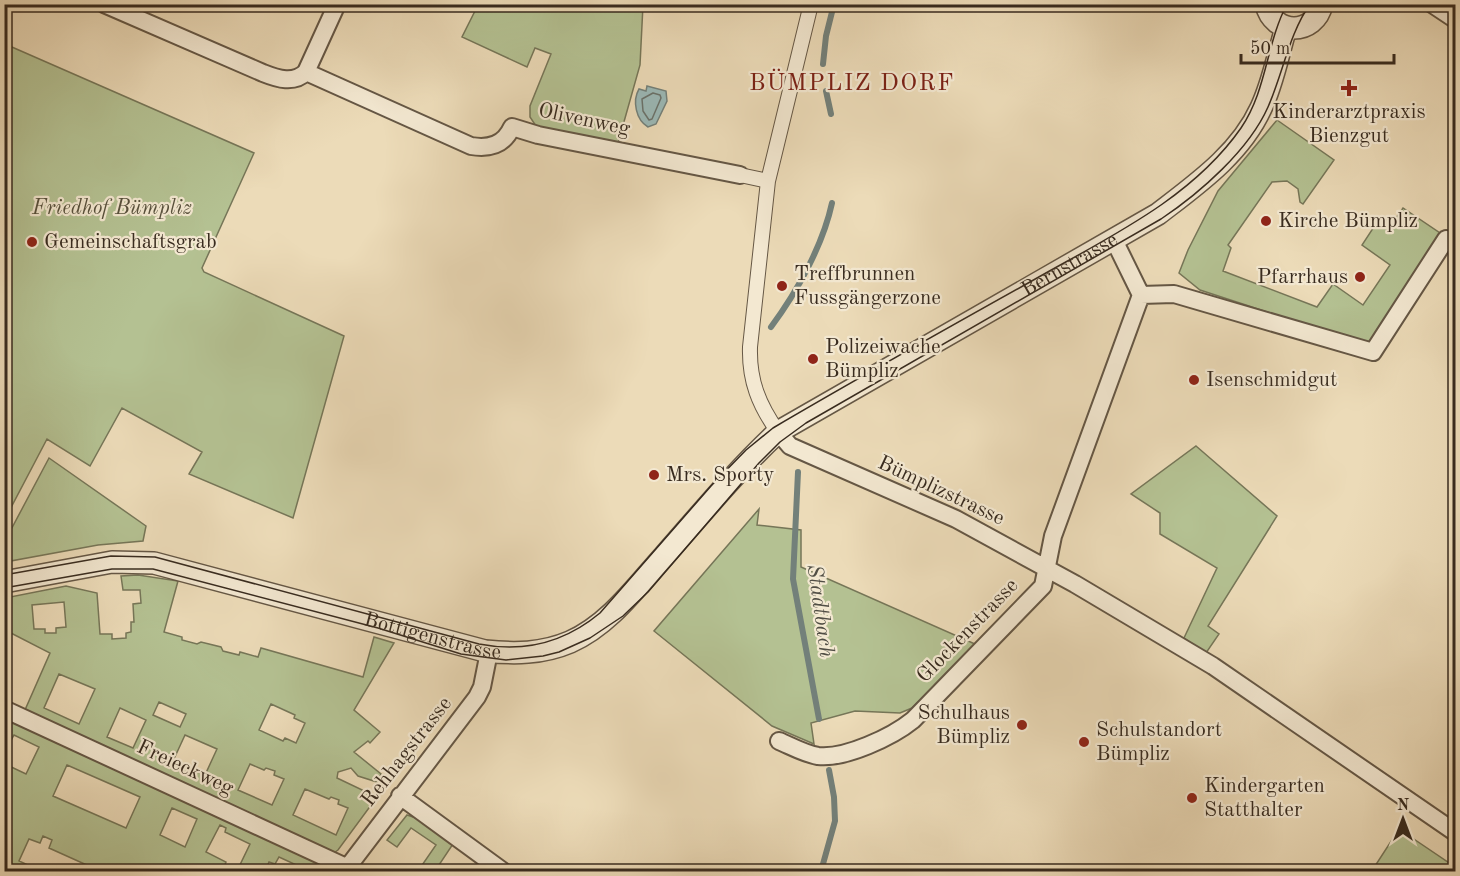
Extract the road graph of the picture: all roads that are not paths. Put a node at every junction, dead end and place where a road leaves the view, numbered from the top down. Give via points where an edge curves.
1 (104, 4) edge
2 (337, 4) edge
3 (811, 4) edge
4 (1266, 4) edge
5 (1322, 4) edge
6 (1432, 4) edge
7 (1455, 20) edge
8 (1286, 28) junction
9 (301, 75) junction
10 (740, 175) joint
11 (768, 181) junction
12 (1446, 239) dead end
13 (1114, 240) junction
14 (1141, 295) junction
15 (778, 432) junction
16 (1047, 568) junction
17 (4, 582) edge
18 (489, 652) junction
19 (4, 709) edge
20 (779, 741) dead end
21 (400, 796) junction
22 (1455, 833) edge
23 (345, 869) edge
24 (504, 872) edge

1 - 9 street, Olivenweg via 263,73 280,79
2 - 9 street
3 - 11 street, Bümplizstrasse
4 - 8 street via 1274,21
5 - 8 street via 1310,24
6 - 7 street
8 - 13 street, Bernstrasse via 1262,107 1231,153 1158,214
9 - 10 street, Olivenweg via 471,146 495,145 512,127
10 - 11 street, Olivenweg
11 - 15 street, Bümplizstrasse via 749,364 760,406
12 - 14 street via 1373,352 1174,294
13 - 14 street
13 - 15 street, Bernstrasse
14 - 16 street, Glockenstrasse via 1053,536
15 - 16 street, Bümplizstrasse via 790,446 956,519
15 - 18 street, Bottigenstrasse via 752,456 625,600 599,623 552,648 527,653
16 - 20 street, Glockenstrasse via 1043,586 896,733 829,756 810,754
16 - 22 street, Bümplizstrasse via 1212,666
17 - 18 street, Bottigenstrasse via 112,562 154,563
18 - 21 street, Rehhagstrasse via 477,697
19 - 23 street, Freieckweg
21 - 23 street, Rehhagstrasse
21 - 24 street

